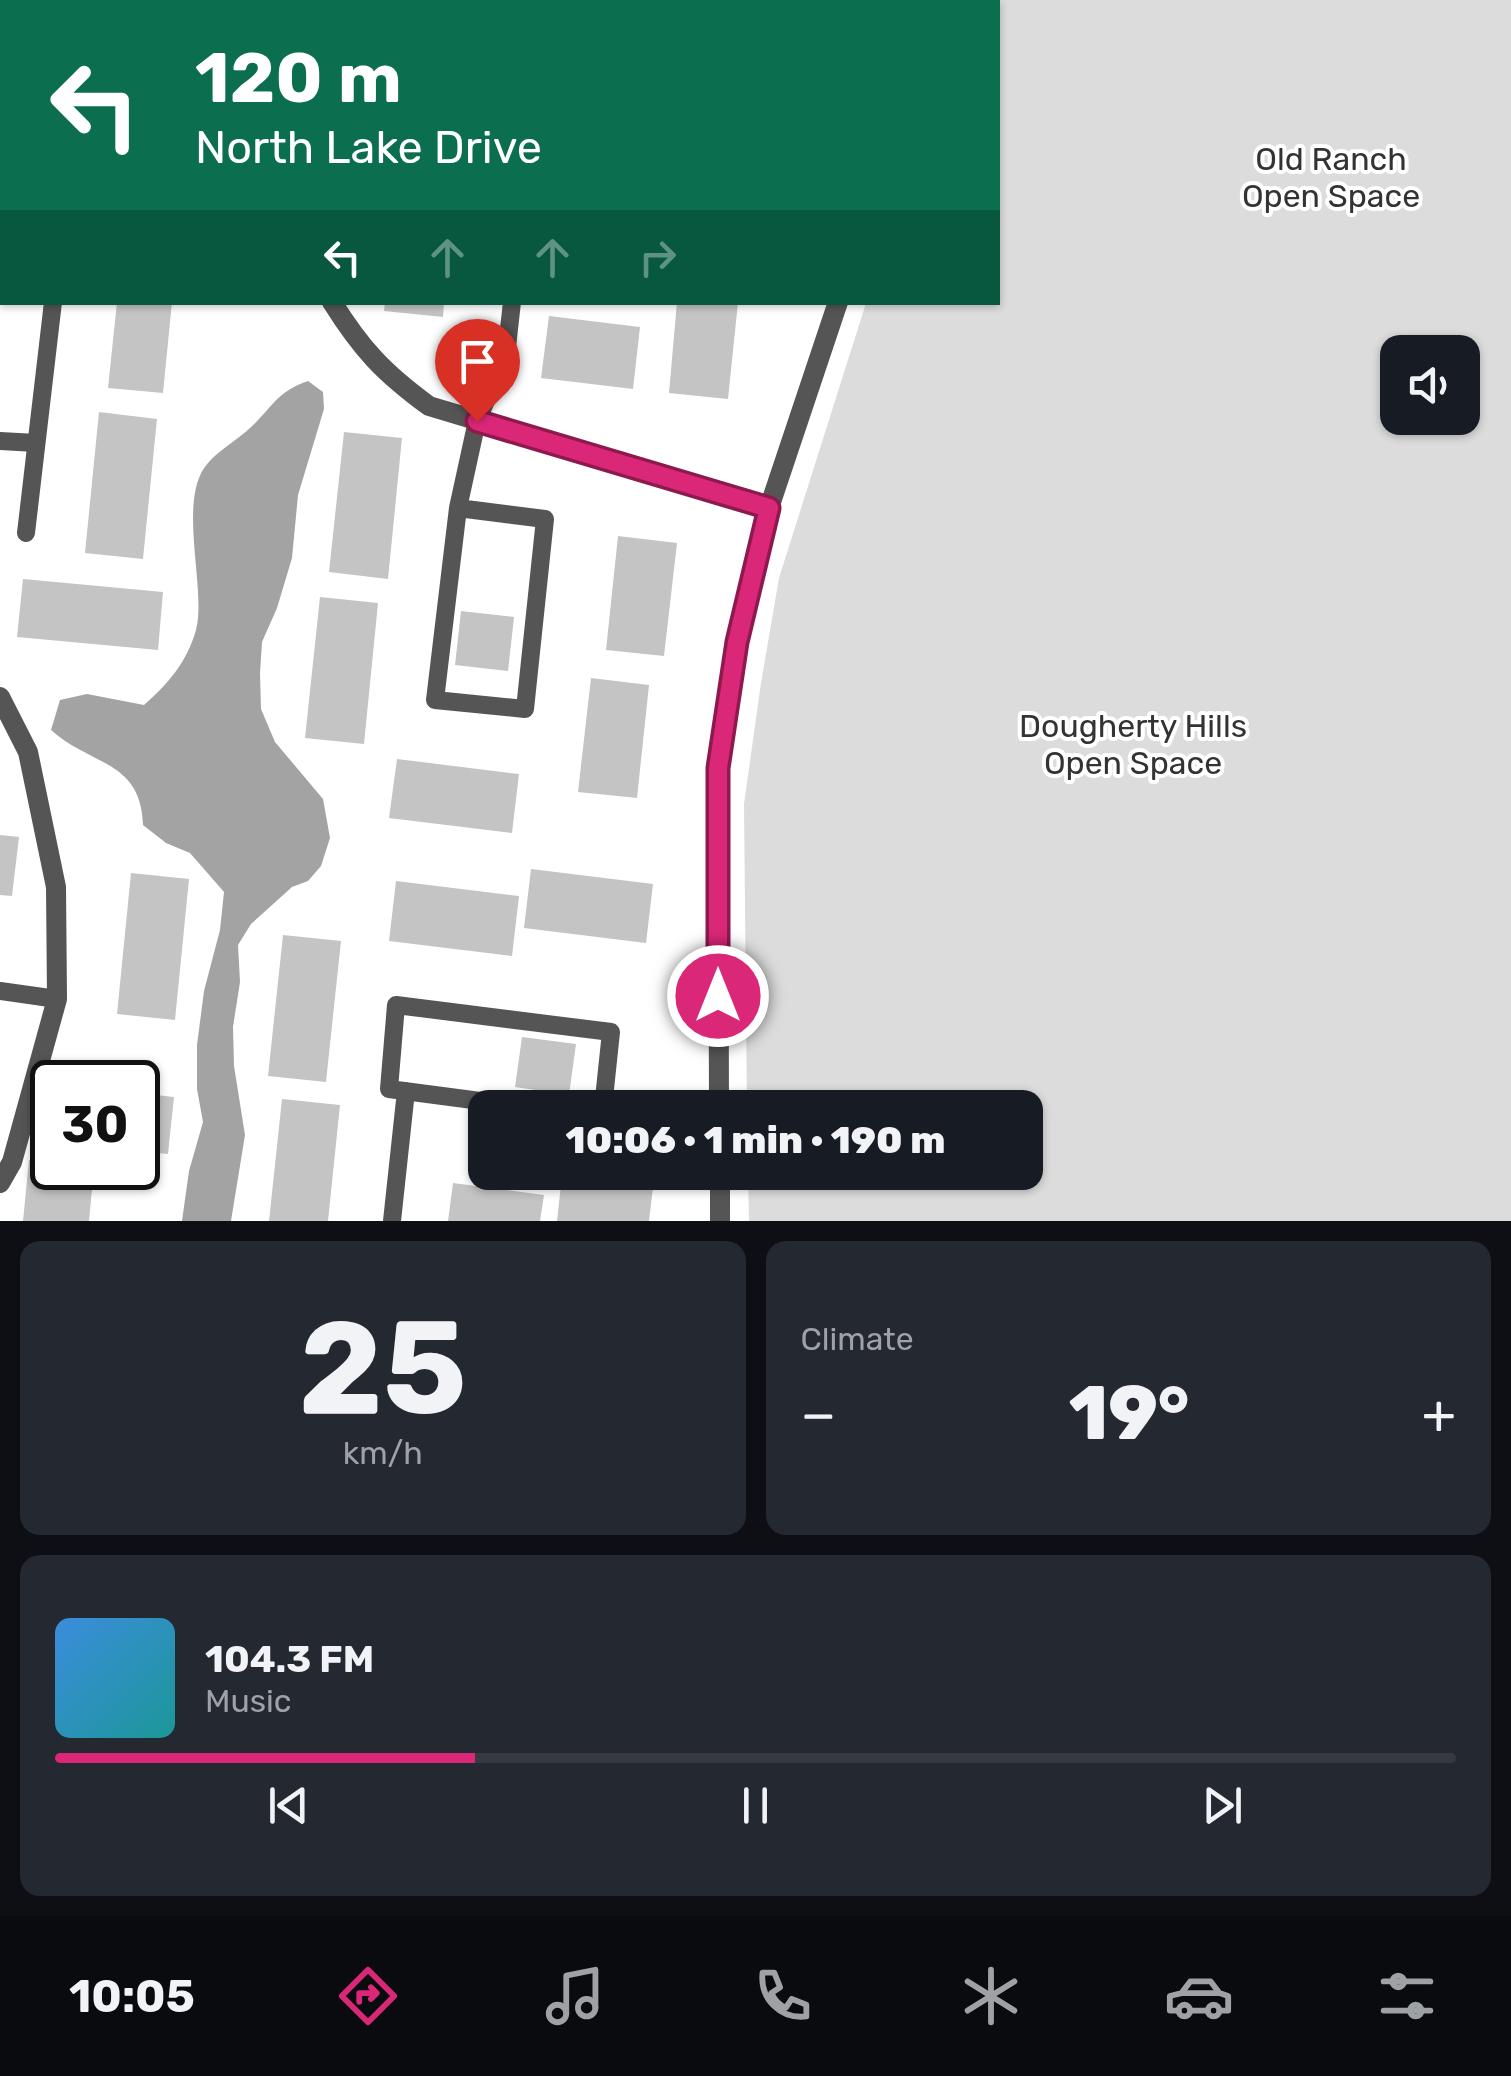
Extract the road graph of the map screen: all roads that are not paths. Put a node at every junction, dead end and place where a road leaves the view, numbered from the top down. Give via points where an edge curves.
1 (53, 305) edge
2 (334, 305) edge
3 (512, 305) edge
4 (837, 305) edge
5 (477, 421) junction
6 (0, 441) edge
7 (36, 444) junction
8 (458, 508) junction
9 (769, 508) junction
10 (26, 533) dead end
11 (0, 698) edge
12 (0, 991) edge
13 (57, 999) junction
14 (605, 1090) edge
15 (719, 1090) edge
16 (406, 1091) junction
17 (468, 1099) edge
18 (0, 1183) edge
19 (720, 1190) edge
20 (392, 1221) edge
21 (720, 1221) edge

1 - 7 lane
2 - 5 street via 386,375 429,406
3 - 5 lane via 506,356
4 - 9 street
5 - 8 lane
5 - 9 street
6 - 7 lane
7 - 10 lane
8 - 8 lane via 435,700 525,710 545,519
9 - 15 street via 737,642 718,768
11 - 13 street via 28,752 56,887
12 - 13 lane
13 - 18 street via 12,1162
14 - 16 lane via 611,1032 396,1005 389,1089
16 - 17 lane
16 - 20 lane
19 - 21 street

